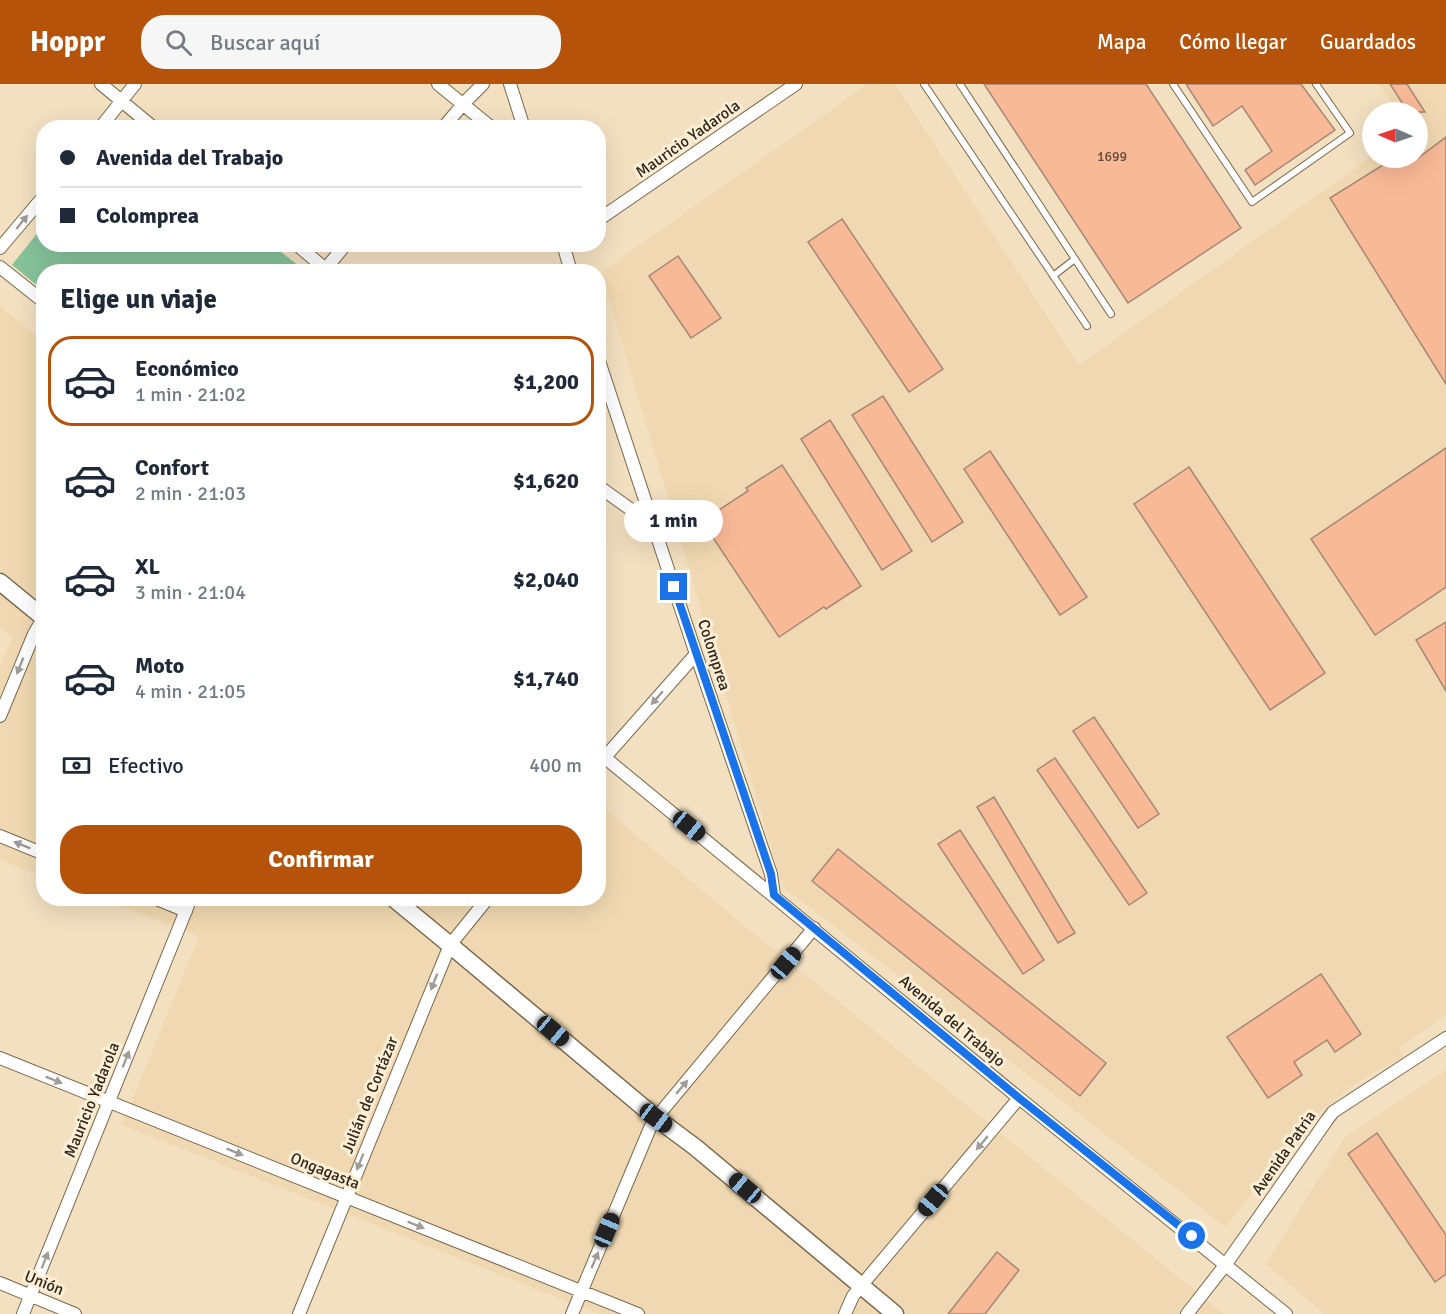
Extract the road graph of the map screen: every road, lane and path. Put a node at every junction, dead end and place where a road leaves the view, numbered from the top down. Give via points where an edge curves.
1 (101, 84) edge
2 (135, 84) edge
3 (438, 84) edge
4 (483, 84) edge
5 (510, 84) edge
6 (796, 84) edge
7 (924, 84) edge
8 (960, 84) edge
9 (1173, 84) edge
10 (1316, 84) edge
11 (122, 101) junction
12 (463, 104) junction
13 (107, 120) edge
14 (145, 120) edge
15 (450, 120) edge
16 (482, 120) edge
17 (521, 120) edge
18 (36, 205) edge
19 (606, 215) edge
20 (0, 248) edge
21 (305, 252) edge
22 (1075, 259) junction
23 (318, 264) edge
24 (0, 267) edge
25 (1053, 276) junction
26 (36, 296) edge
27 (1111, 314) dead end
28 (1087, 326) dead end
29 (606, 382) edge
30 (606, 492) edge
31 (652, 521) junction
32 (0, 582) edge
33 (36, 611) edge
34 (36, 630) edge
35 (696, 654) junction
36 (0, 716) edge
37 (606, 753) edge
38 (606, 762) edge
39 (0, 836) edge
40 (36, 851) edge
41 (774, 895) junction
42 (174, 906) edge
43 (188, 906) edge
44 (403, 906) edge
45 (482, 906) edge
46 (186, 911) junction
47 (814, 928) junction
48 (450, 945) junction
49 (1446, 1038) edge
50 (0, 1058) edge
51 (1019, 1098) junction
52 (109, 1102) junction
53 (656, 1118) junction
54 (346, 1197) junction
55 (1226, 1264) junction
56 (0, 1283) edge
57 (861, 1286) junction
58 (581, 1292) junction
59 (31, 1296) junction
60 (23, 1314) edge
61 (75, 1314) edge
62 (299, 1314) edge
63 (572, 1314) edge
64 (638, 1314) edge
65 (845, 1314) edge
66 (895, 1314) edge
67 (1187, 1314) edge
68 (1286, 1314) edge

1 - 11 street
2 - 11 street
3 - 12 street
4 - 12 street
5 - 17 street
6 - 19 street, Mauricio Yadarola
7 - 25 lane
8 - 22 lane
9 - 10 lane via 1252,202 1350,133
11 - 13 street
11 - 14 street
12 - 15 street
12 - 16 street
20 -> 18 street
21 - 23 street
22 - 25 lane
22 - 27 lane
24 - 26 street
25 - 28 lane
29 - 31 street, Colomprea
30 - 31 street
31 - 35 street, Colomprea
32 - 33 main road
34 -> 36 street
35 -> 37 street
35 - 41 street, Colomprea via 771,874
38 - 41 street, Avenida del Trabajo
40 -> 39 street
41 - 47 street, Avenida del Trabajo
42 - 46 street
43 - 46 street, Mauricio Yadarola
44 - 48 main road
45 - 48 street, Julián de Cortázar
52 -> 46 street, Mauricio Yadarola
47 - 51 street, Avenida del Trabajo
53 -> 47 street
48 - 53 main road
48 -> 54 street, Julián de Cortázar
49 - 55 street, Avenida Patria via 1333,1112
50 -> 52 street, Ongagasta
51 - 55 street, Avenida del Trabajo
51 -> 57 street
52 -> 54 street, Ongagasta
59 -> 52 street, Mauricio Yadarola
53 - 57 main road
58 -> 53 street
54 -> 58 street, Ongagasta
54 - 62 street, Julián de Cortázar
55 - 67 street, Avenida Patria
55 - 68 street, Avenida del Trabajo
56 - 59 street, Unión
57 - 65 street
57 - 66 main road
58 - 63 street
58 - 64 street, Ongagasta
59 - 60 street, Mauricio Yadarola
59 - 61 street, Unión

